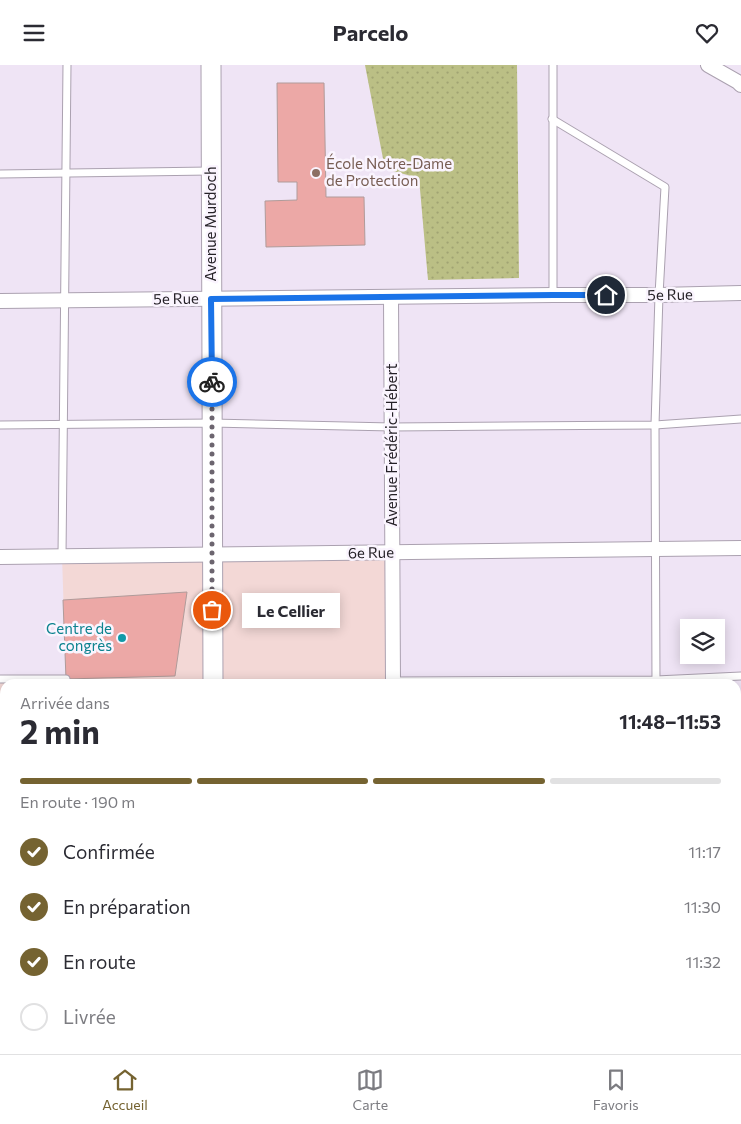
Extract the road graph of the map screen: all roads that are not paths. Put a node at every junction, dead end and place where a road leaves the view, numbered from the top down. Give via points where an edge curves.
1 (67, 65) edge
2 (211, 65) edge
3 (553, 65) edge
4 (708, 65) edge
5 (741, 85) edge
6 (552, 119) junction
7 (211, 171) junction
8 (67, 173) junction
9 (0, 174) edge
10 (741, 293) edge
11 (553, 295) junction
12 (660, 295) junction
13 (391, 297) junction
14 (211, 299) junction
15 (0, 301) edge
16 (65, 301) junction
17 (741, 419) edge
18 (212, 423) junction
19 (0, 425) edge
20 (64, 425) junction
21 (655, 425) junction
22 (392, 427) junction
23 (741, 548) edge
24 (655, 549) junction
25 (392, 553) junction
26 (212, 555) junction
27 (62, 556) junction
28 (0, 557) edge
29 (741, 676) edge
30 (0, 679) edge
31 (66, 679) edge
32 (212, 679) edge
33 (393, 679) edge
34 (656, 679) edge
35 (698, 679) edge

1 - 8 lane
2 - 7 street, Avenue Murdoch
3 - 6 lane
4 - 5 street
6 - 11 lane
6 - 12 lane via 665,187
7 - 8 lane
7 - 14 street, Avenue Murdoch
8 - 9 lane
8 - 16 lane
10 - 12 street, 5e Rue
11 - 12 street, 5e Rue
11 - 13 street, 5e Rue
12 - 21 lane
13 - 14 street, 5e Rue
13 - 22 street, Avenue Frédéric-Hébert
14 - 16 street, 5e Rue
14 - 18 street, Avenue Murdoch
15 - 16 street, 5e Rue
16 - 20 lane
17 - 21 lane
18 - 20 lane
18 - 22 lane
18 - 26 street, Avenue Murdoch
19 - 20 lane
20 - 27 lane
21 - 22 lane
21 - 24 lane
22 - 25 street, Avenue Frédéric-Hébert
23 - 24 street, 6e Rue
24 - 25 street, 6e Rue
24 - 34 lane
25 - 26 street, 6e Rue
25 - 33 street, Avenue Frédéric-Hébert
26 - 27 street, 6e Rue
26 - 32 street, Avenue Murdoch
27 - 28 street, 6e Rue
29 - 35 lane
30 - 31 lane

